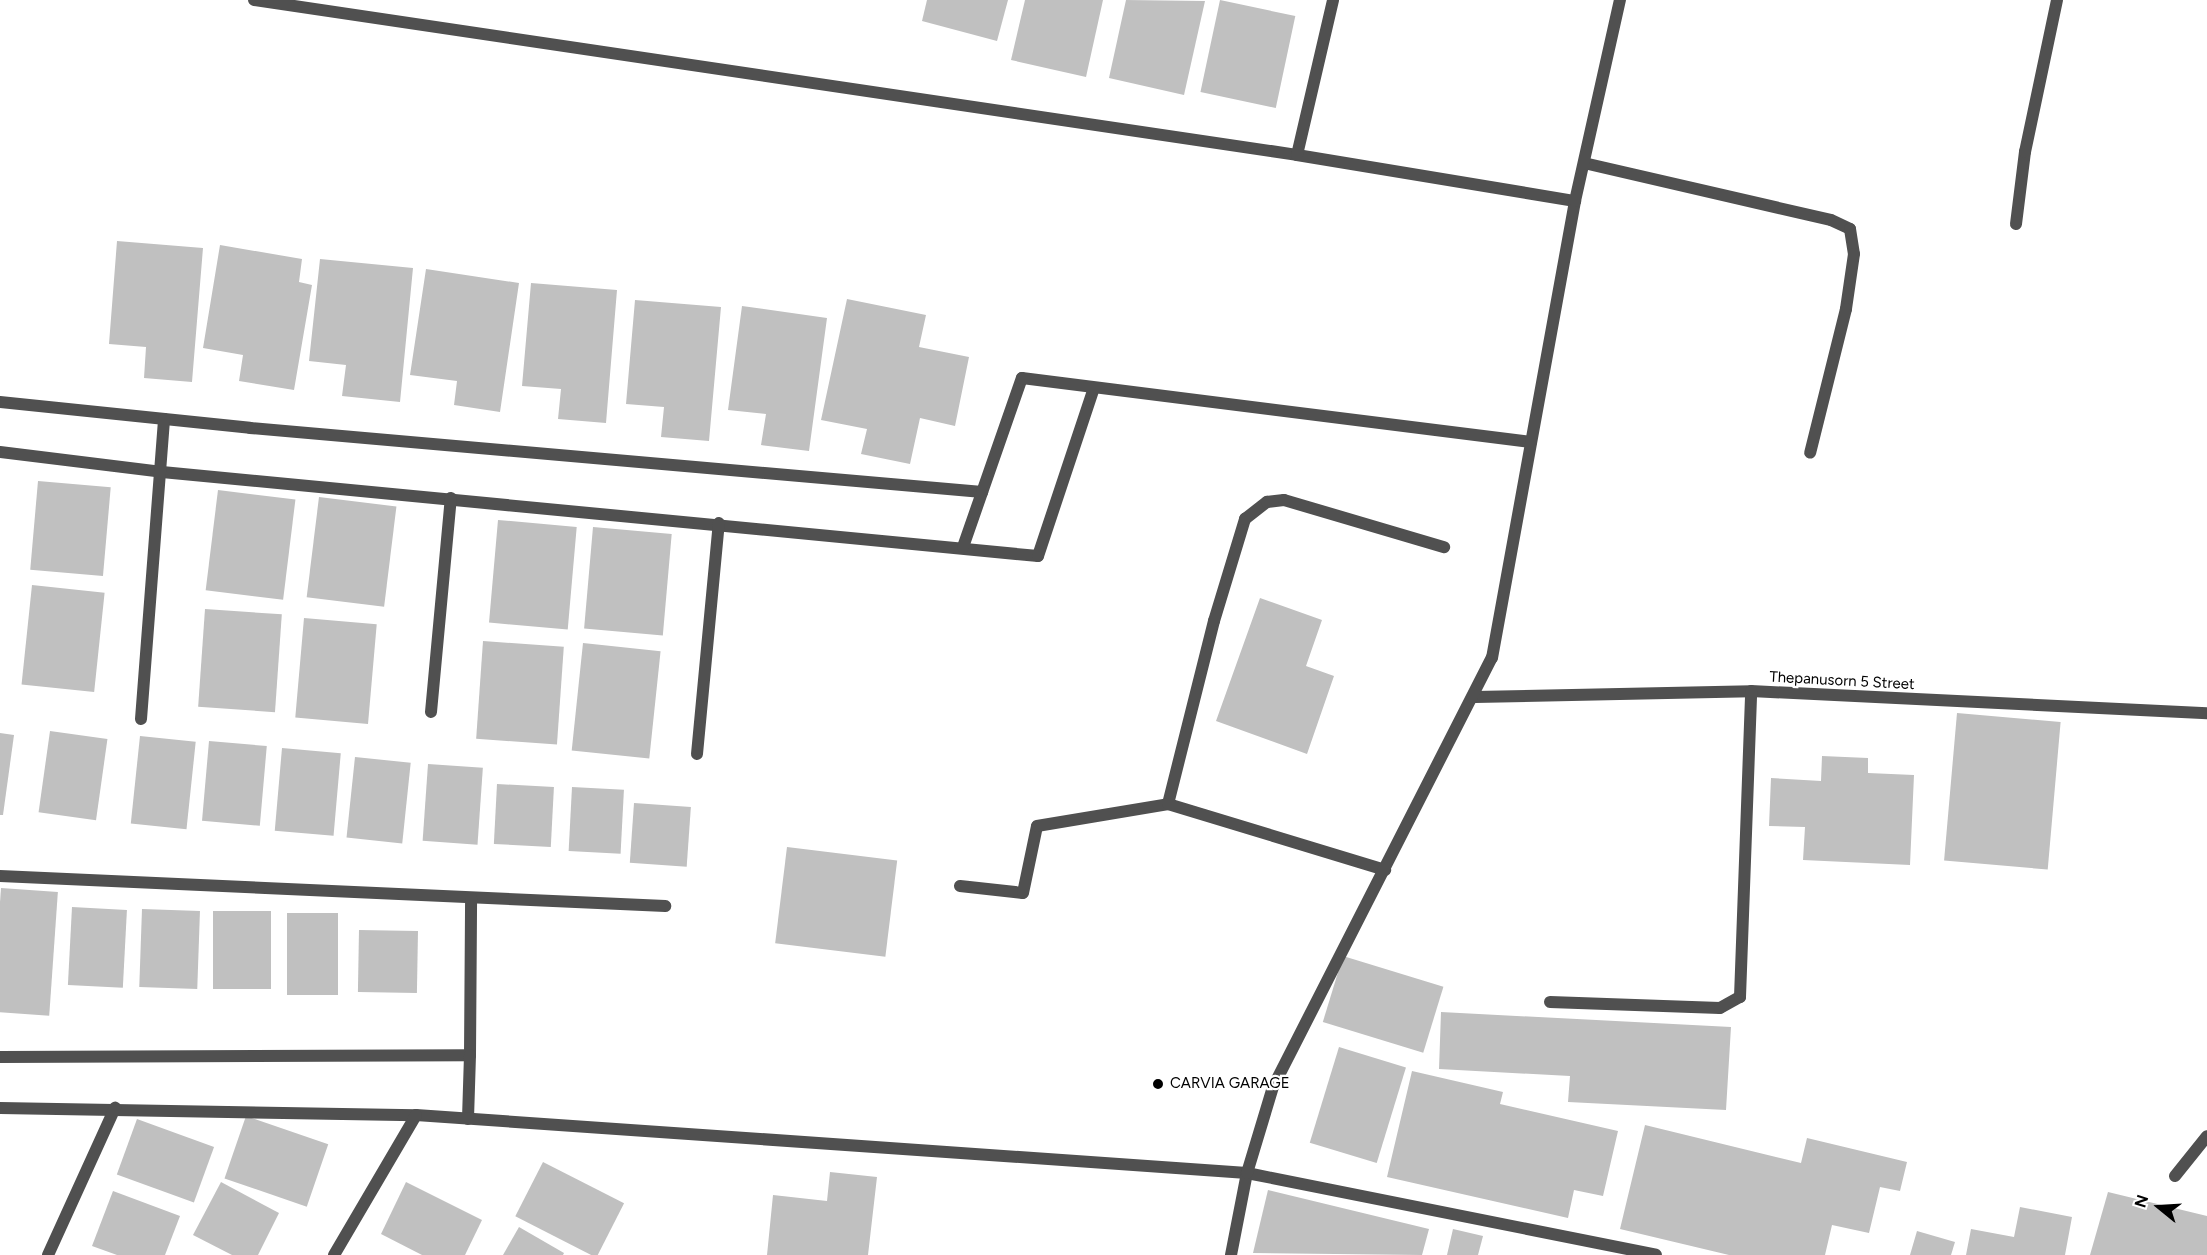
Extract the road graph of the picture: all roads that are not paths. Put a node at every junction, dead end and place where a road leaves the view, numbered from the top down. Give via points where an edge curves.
1 (254, 0) edge
2 (1333, 0) edge
3 (1620, 0) edge
4 (2057, 0) edge
5 (1297, 155) junction
6 (1584, 163) junction
7 (1575, 201) junction
8 (2016, 224) dead end
9 (1094, 388) junction
10 (0, 402) edge
11 (164, 419) junction
12 (1531, 442) junction
13 (1810, 453) dead end
14 (1, 456) edge
15 (162, 472) junction
16 (982, 492) junction
17 (451, 498) junction
18 (719, 523) junction
19 (963, 547) junction
20 (1444, 547) dead end
21 (1752, 692) junction
22 (1475, 697) junction
23 (431, 712) dead end
24 (2207, 713) edge
25 (141, 719) dead end
26 (697, 754) dead end
27 (1168, 804) junction
28 (1385, 870) junction
29 (0, 876) edge
30 (960, 886) dead end
31 (471, 898) junction
32 (665, 906) dead end
33 (1550, 1002) dead end
34 (470, 1055) junction
35 (0, 1057) edge
36 (0, 1108) edge
37 (115, 1108) junction
38 (416, 1115) junction
39 (468, 1119) junction
40 (2207, 1136) edge
41 (1247, 1173) junction
42 (2175, 1176) dead end
43 (48, 1255) edge
44 (334, 1255) edge
45 (1231, 1255) edge
46 (1656, 1255) edge

1 - 5 street
2 - 5 street
3 - 6 street
4 - 8 street via 2025,152
5 - 7 street
6 - 7 street
6 - 13 street via 1831,220 1850,228 1854,254 1846,309
7 - 12 street
9 - 12 street
9 - 16 street via 1022,378
9 - 19 street via 1038,556
10 - 11 street
11 - 15 street
11 - 16 street
12 - 22 street via 1492,658
14 - 15 street
15 - 17 street
15 - 25 street
16 - 19 street
17 - 18 street
17 - 23 street
18 - 19 street
18 - 26 street
20 - 27 street via 1284,500 1267,502 1245,519 1214,621
21 - 22 street, Thepanusorn 5 Street
21 - 24 street, Thepanusorn 5 Street
21 - 33 street via 1740,997 1720,1008
22 - 28 street
27 - 28 street
27 - 30 street via 1037,826 1023,894
28 - 41 street via 1273,1087
29 - 31 street
31 - 32 street
31 - 34 street
34 - 35 street
34 - 39 street
36 - 37 street
37 - 38 street
37 - 43 street
38 - 39 street
38 - 44 street
39 - 41 street
40 - 42 street
41 - 45 street
41 - 46 street

